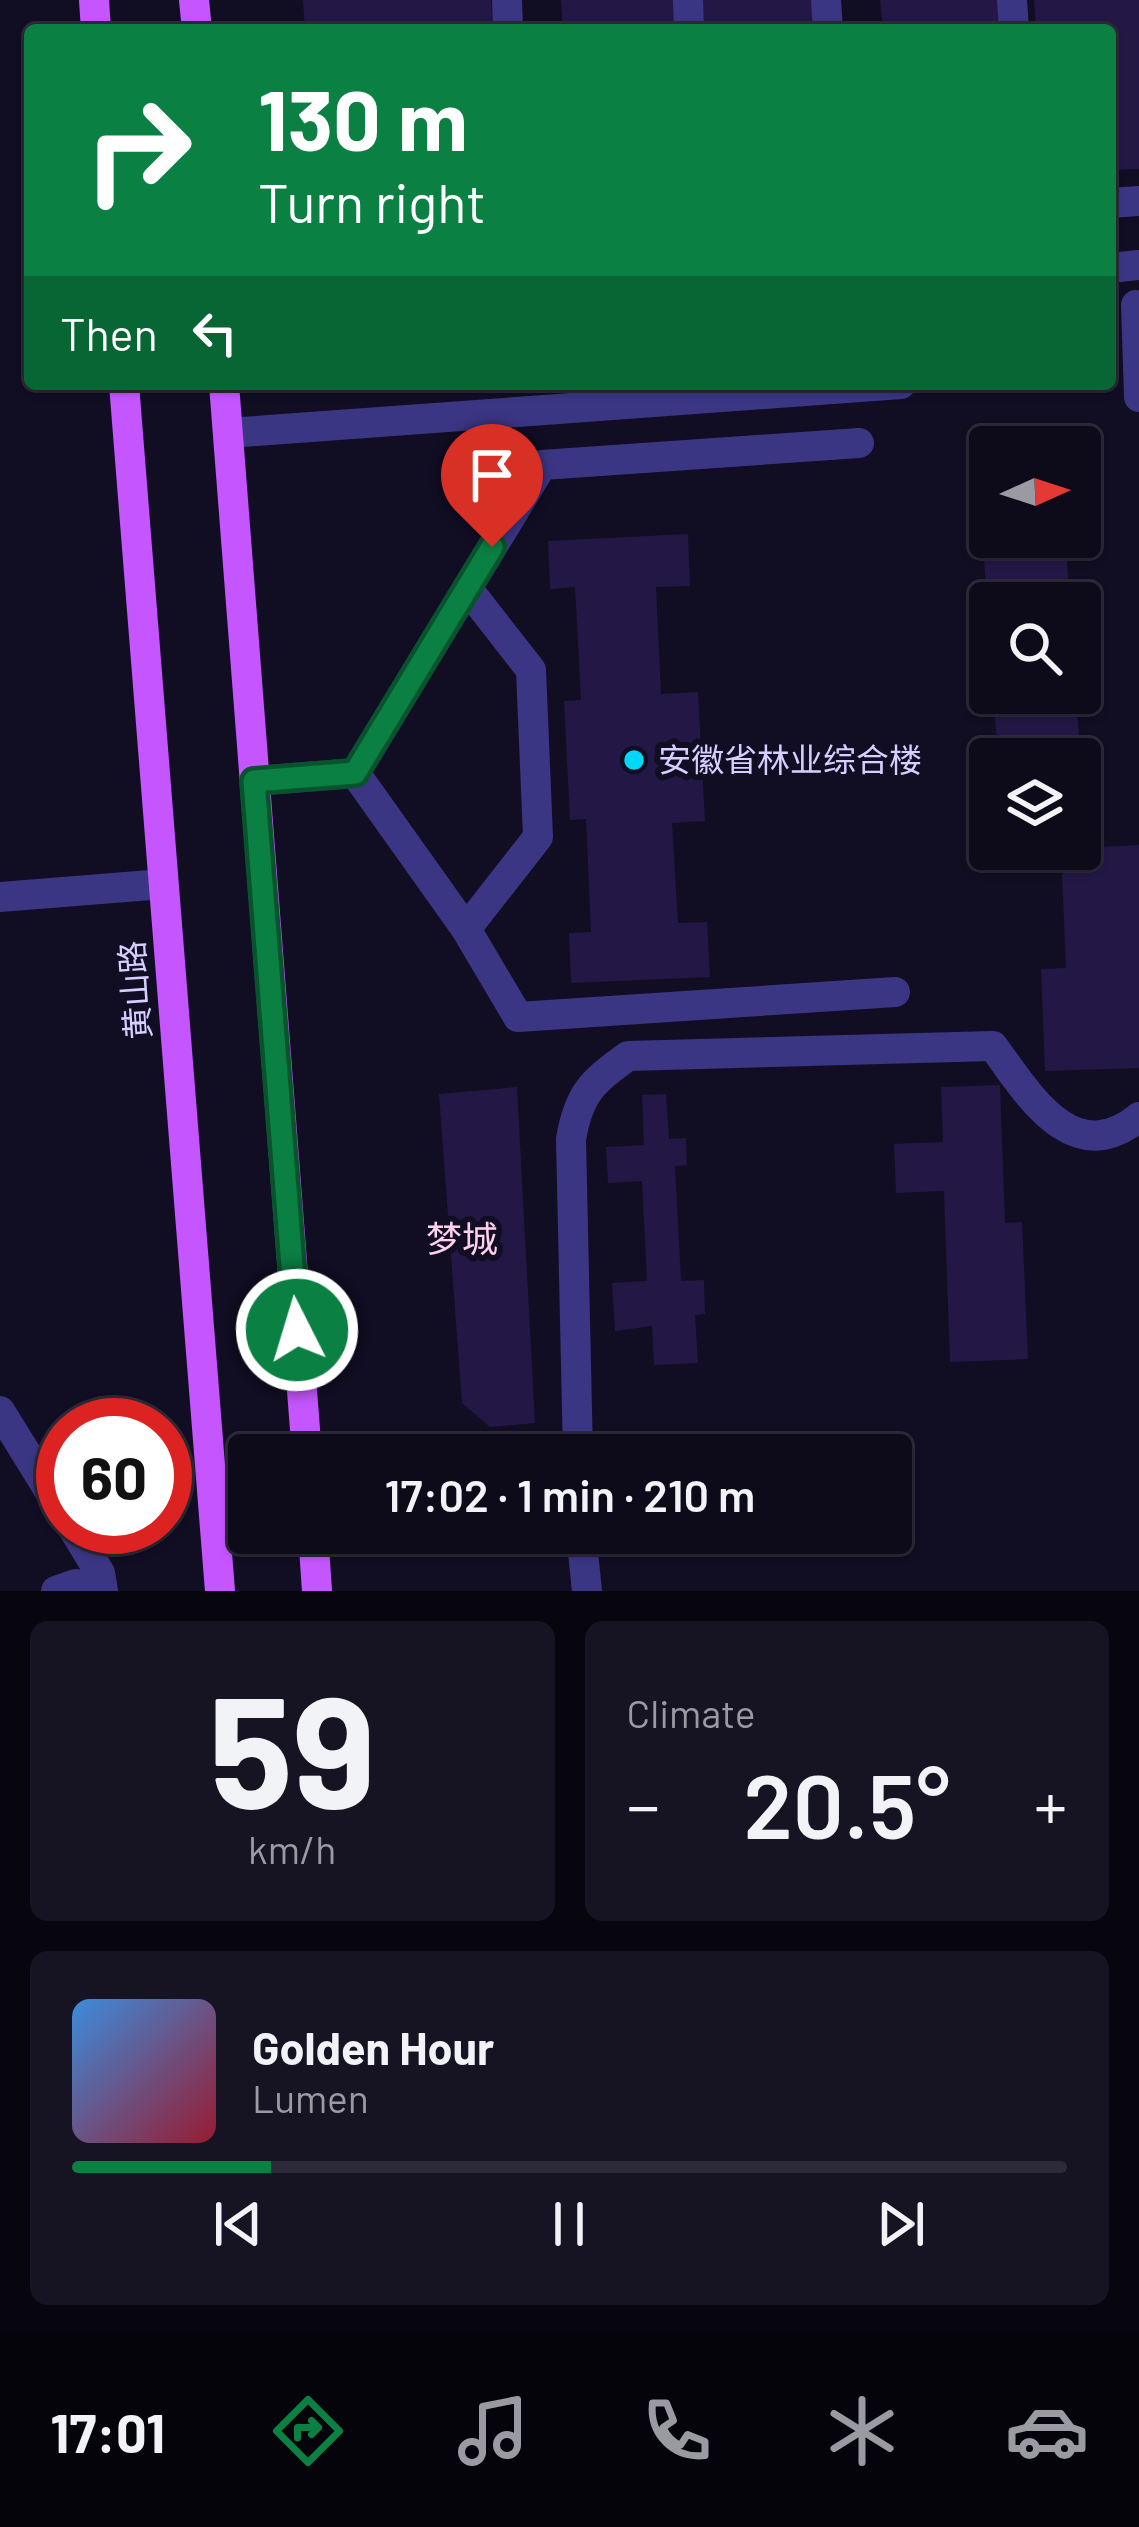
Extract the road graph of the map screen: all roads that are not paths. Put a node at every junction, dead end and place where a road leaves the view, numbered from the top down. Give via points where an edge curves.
1 (1128, 306) edge
2 (1138, 367) edge
3 (124, 390) edge
4 (224, 390) edge
5 (819, 390) edge
6 (1139, 397) edge
7 (228, 433) junction
8 (859, 443) dead end
9 (467, 588) junction
10 (355, 773) junction
11 (254, 781) junction
12 (163, 884) junction
13 (0, 896) edge
14 (466, 928) junction
15 (895, 992) dead end
16 (1139, 1117) edge
17 (0, 1412) edge
18 (305, 1434) edge
19 (578, 1434) edge
20 (36, 1470) edge
21 (88, 1554) edge
22 (314, 1554) edge
23 (583, 1554) edge
24 (56, 1591) edge
25 (84, 1591) edge
26 (104, 1591) edge
27 (220, 1591) edge
28 (317, 1591) edge
29 (587, 1591) edge

1 - 2 street
2 - 6 street
3 - 12 main road, 黄山路
4 - 7 main road
5 - 7 street
7 - 11 main road
8 - 9 street via 542,465
9 - 10 street
9 - 14 street via 531,670 538,837
10 - 11 street
10 - 14 street
11 - 18 main road
12 - 13 street
12 - 27 main road, 黄山路
14 - 15 street via 518,1017
16 - 19 street via 1119,1133 1084,1133 1048,1119 993,1046 628,1056 591,1083 571,1139
17 - 20 street
21 - 26 street
22 - 28 main road
23 - 29 street
24 - 25 street via 76,1584

